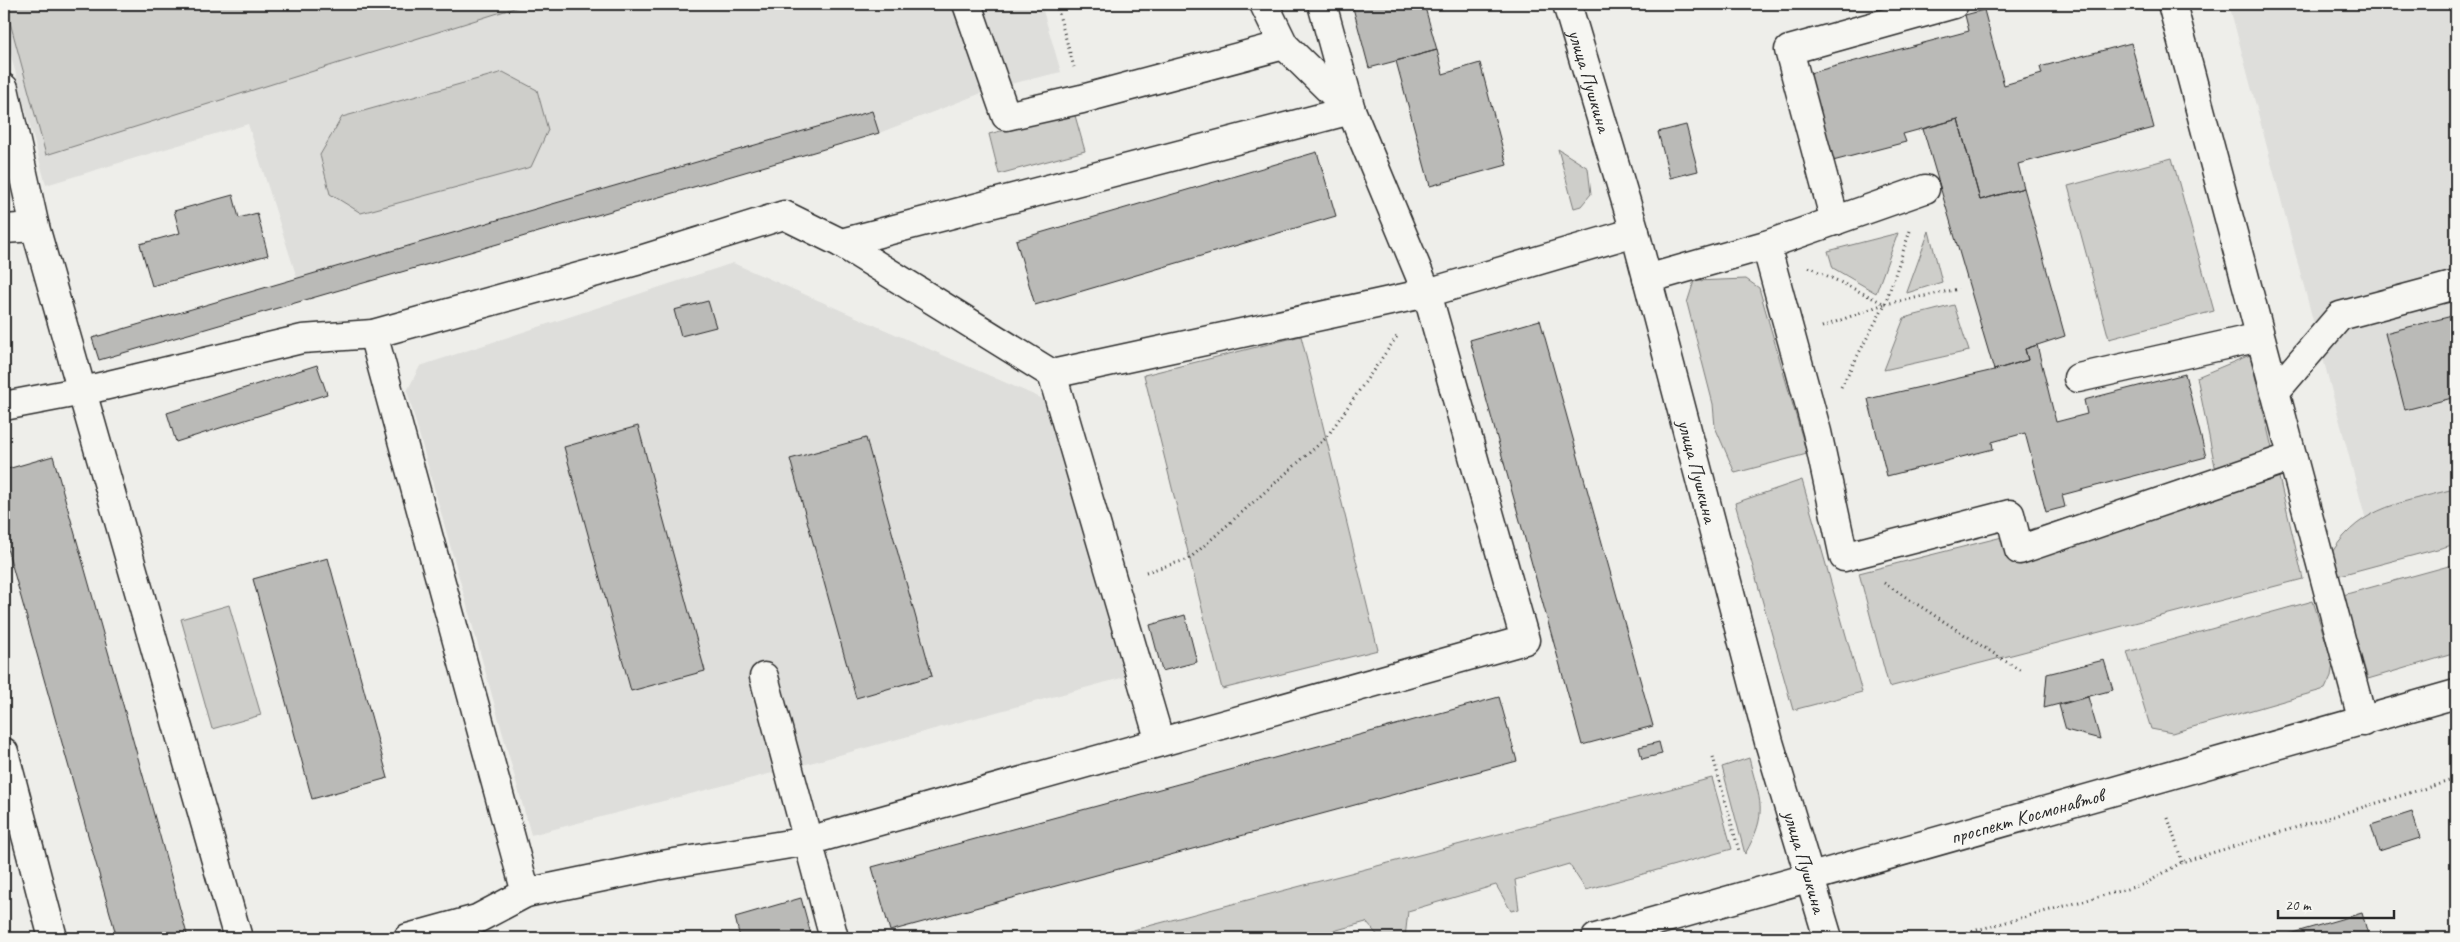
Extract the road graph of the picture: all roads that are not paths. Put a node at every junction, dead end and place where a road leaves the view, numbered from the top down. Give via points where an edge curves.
1 (967, 4) edge
2 (1264, 4) edge
3 (1322, 4) edge
4 (1567, 4) edge
5 (1954, 4) edge
6 (2172, 4) edge
7 (1284, 45) junction
8 (4, 88) edge
9 (1350, 110) junction
10 (1925, 189) road end
11 (1835, 221) junction
12 (35, 227) junction
13 (4, 229) edge
14 (1635, 232) junction
15 (841, 243) junction
16 (1766, 245) junction
17 (1647, 279) junction
18 (2456, 285) edge
19 (1427, 293) junction
20 (373, 334) junction
21 (2260, 337) junction
22 (1052, 374) junction
23 (2078, 378) dead end
24 (82, 391) junction
25 (2275, 392) junction
26 (4, 406) edge
27 (2292, 457) junction
28 (764, 677) dead end
29 (2456, 694) edge
30 (2363, 722) junction
31 (1160, 742) junction
32 (4, 752) edge
33 (808, 841) junction
34 (1808, 878) junction
35 (526, 893) junction
36 (479, 929) edge
37 (49, 937) edge
38 (238, 938) edge
39 (408, 938) edge
40 (834, 938) edge
41 (1600, 938) edge
42 (1828, 938) edge

1 - 7 street via 1006,116
2 - 7 street
3 - 9 street
4 - 14 street, улица Пушкина
5 - 11 street via 1789,50
6 - 21 street
7 - 9 street
8 - 12 street
9 - 15 street
9 - 19 street
10 - 11 street
11 - 16 street
12 - 13 street
12 - 24 street
14 - 17 street, улица Пушкина
14 - 19 street
15 - 20 street via 784,215 640,260
15 - 22 street
16 - 17 street
16 - 27 street via 1817,432 1844,557 2010,514 2019,550
17 - 34 street, улица Пушкина via 1768,742
18 - 25 street via 2340,316
19 - 22 street
19 - 31 street via 1526,640
20 - 24 street via 302,339
20 - 35 street
21 - 23 street
21 - 25 street
22 - 31 street
24 - 26 street
24 - 38 street
25 - 27 street
27 - 30 street
28 - 33 street
29 - 30 street, проспект Космонавтов
30 - 34 street, проспект Космонавтов
31 - 33 street
32 - 37 street
33 - 35 street via 656,866
33 - 40 street
34 - 41 street, проспект Космонавтов
34 - 42 street, улица Пушкина
35 - 36 street
36 - 39 street

